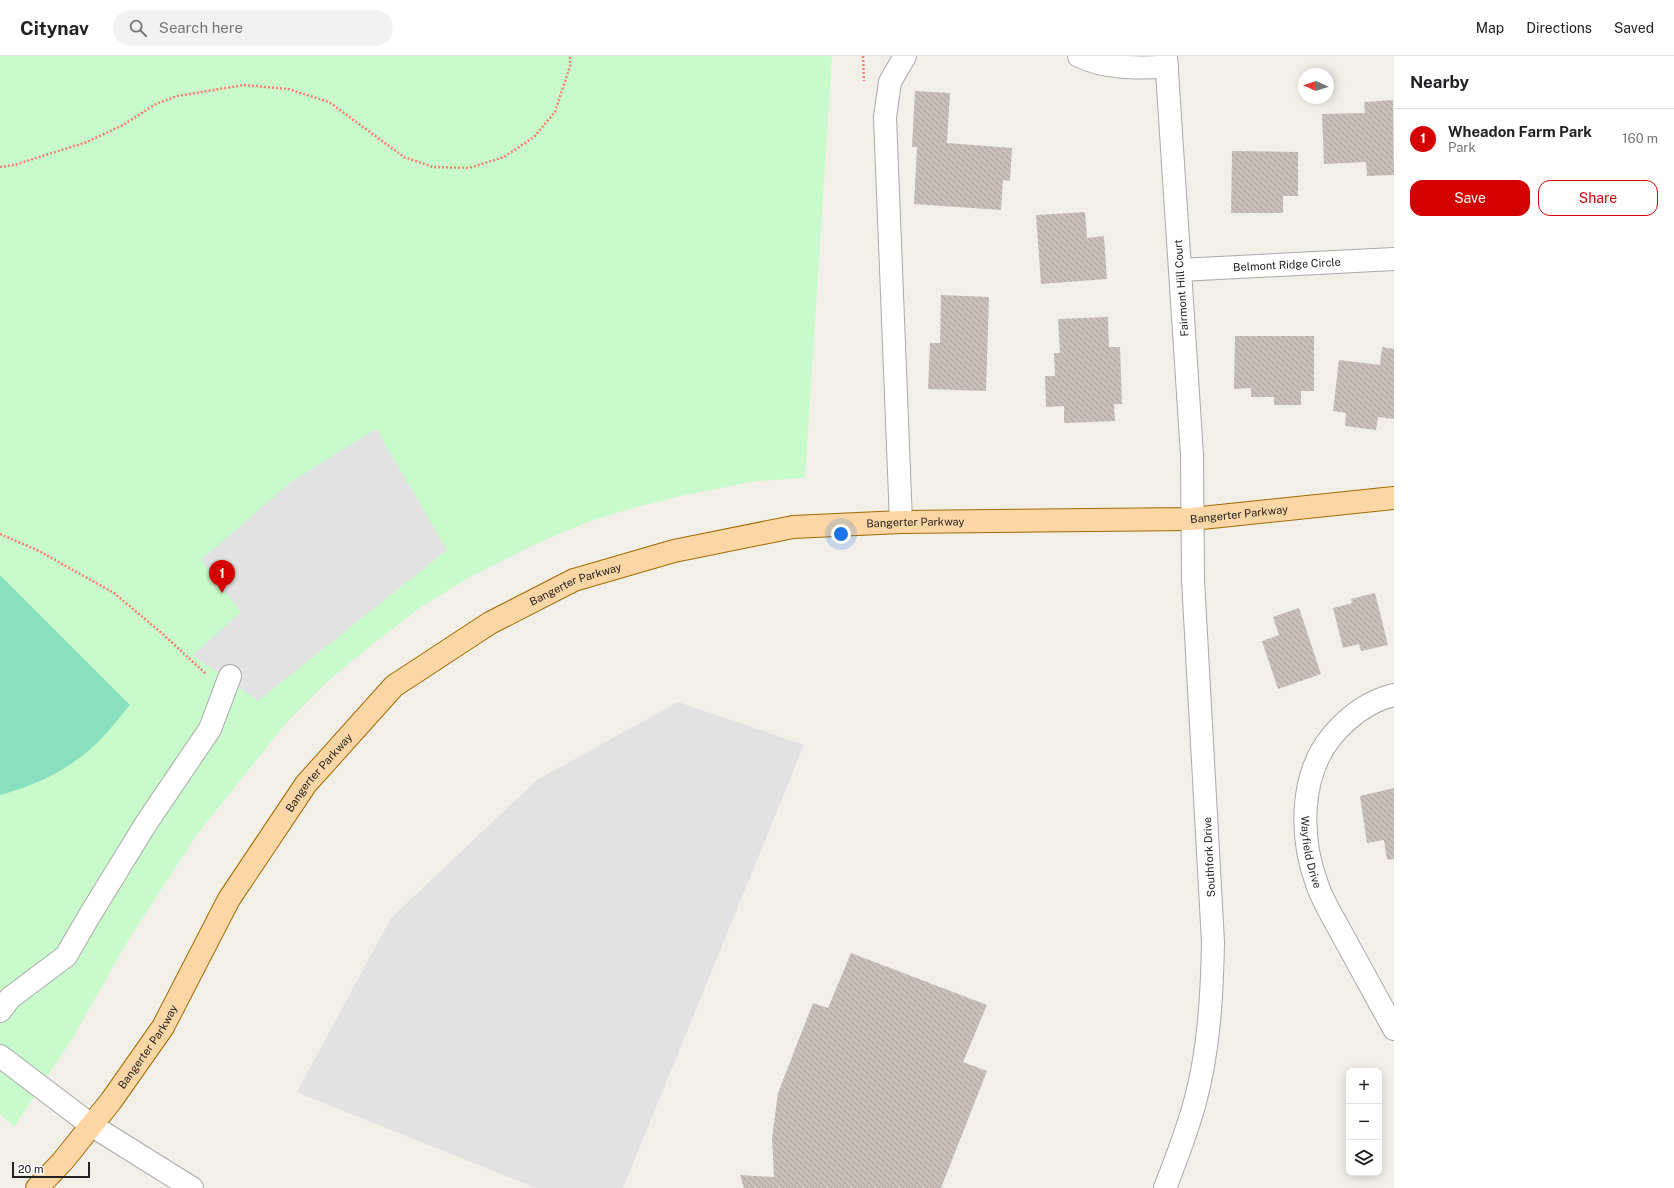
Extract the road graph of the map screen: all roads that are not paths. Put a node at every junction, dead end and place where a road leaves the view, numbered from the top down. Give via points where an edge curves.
1 (905, 56) edge
2 (1079, 56) edge
3 (1166, 61) edge
4 (1394, 259) edge
5 (1180, 270) junction
6 (1394, 498) edge
7 (1192, 519) junction
8 (901, 522) junction
9 (230, 676) dead end
10 (1394, 695) edge
11 (0, 1011) edge
12 (1394, 1029) edge
13 (0, 1056) edge
14 (91, 1125) junction
15 (37, 1188) edge
16 (192, 1188) edge
17 (1165, 1188) edge

1 - 8 street via 890,82 885,117
2 - 3 street via 1108,66 1138,68
3 - 5 street, Fairmont Hill Court
4 - 5 street, Belmont Ridge Circle
5 - 7 street, Fairmont Hill Court via 1192,455
6 - 7 main road, Bangerter Parkway
7 - 8 main road, Bangerter Parkway
7 - 17 street, Southfork Drive via 1193,580 1213,942 1212,998 1195,1101 1180,1151
8 - 14 main road, Bangerter Parkway via 793,527 674,551 574,580 490,623 394,686 306,784 229,900 163,1027
9 - 11 street via 210,729 147,822 66,956 10,998
10 - 12 street, Wayfield Drive via 1370,704 1353,715 1327,742 1317,759 1311,777 1306,814 1308,852 1317,886
13 - 14 street
14 - 15 main road, Bangerter Parkway via 62,1162
14 - 16 street

